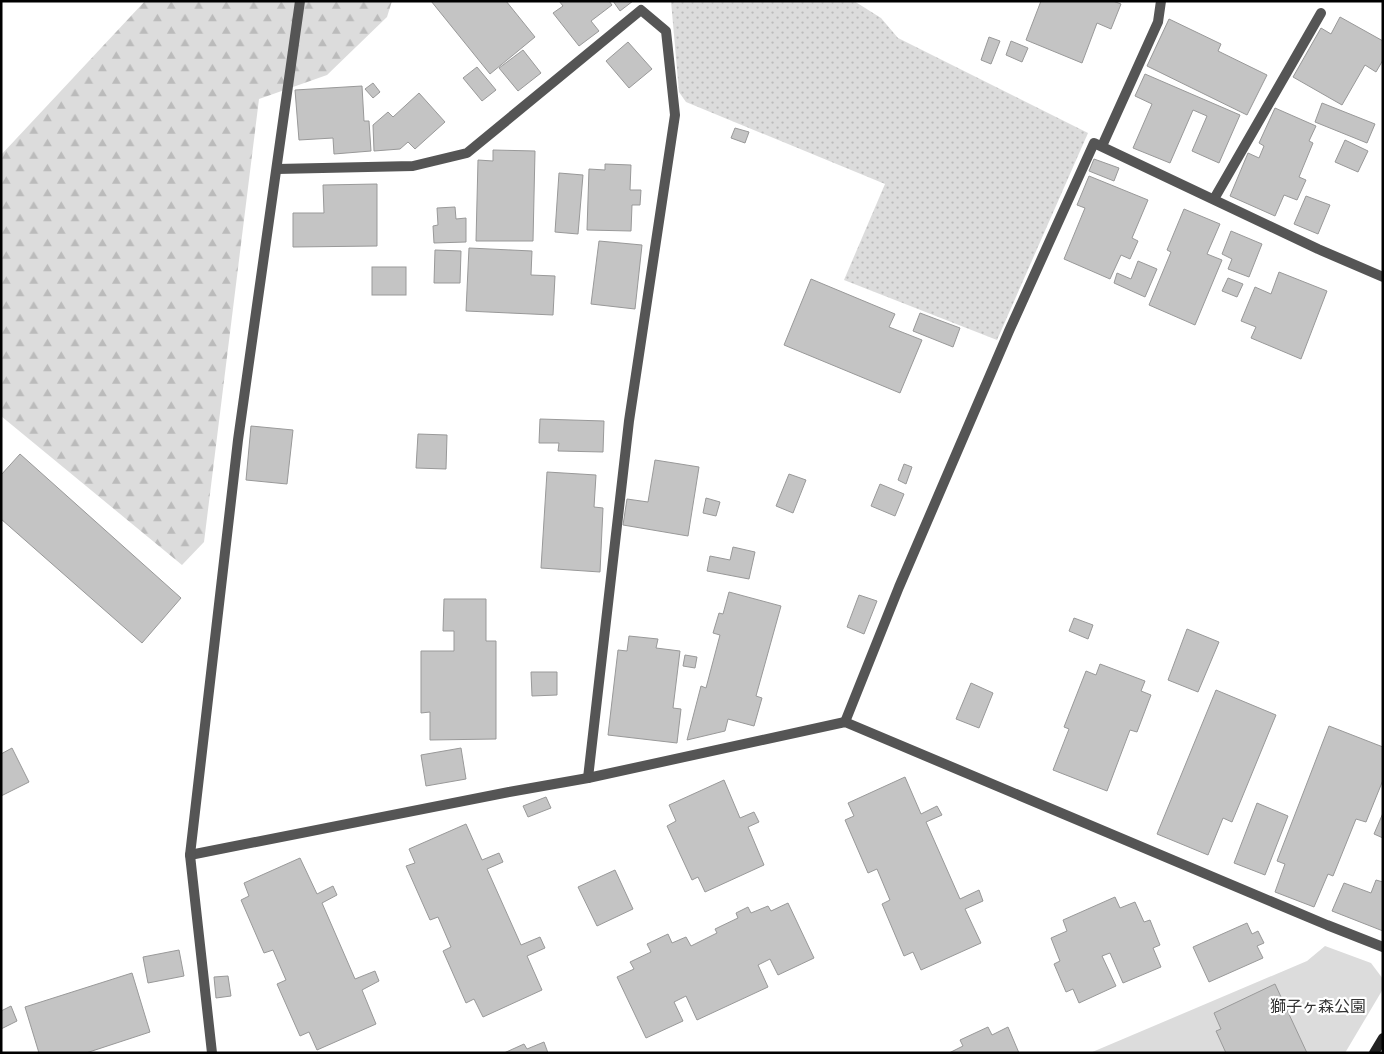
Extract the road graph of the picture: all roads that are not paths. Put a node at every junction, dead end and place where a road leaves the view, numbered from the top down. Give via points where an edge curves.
1 (300, 1) edge
2 (1161, 1) edge
3 (1321, 13) dead end
4 (1102, 146) junction
5 (277, 169) junction
6 (1214, 199) junction
7 (1383, 278) edge
8 (845, 722) junction
9 (588, 778) junction
10 (190, 855) junction
11 (1383, 947) edge
12 (1383, 1038) edge
13 (212, 1053) edge
14 (1374, 1053) edge

1 - 5 street
2 - 4 street via 1158,22
3 - 6 street
4 - 6 street
4 - 8 street via 1094,143 1033,277
5 - 9 street via 413,166 467,153 641,10 666,31 675,115 629,421
5 - 10 street via 238,440
6 - 7 street
8 - 9 street
8 - 11 street
9 - 10 street
10 - 13 street
12 - 14 street

